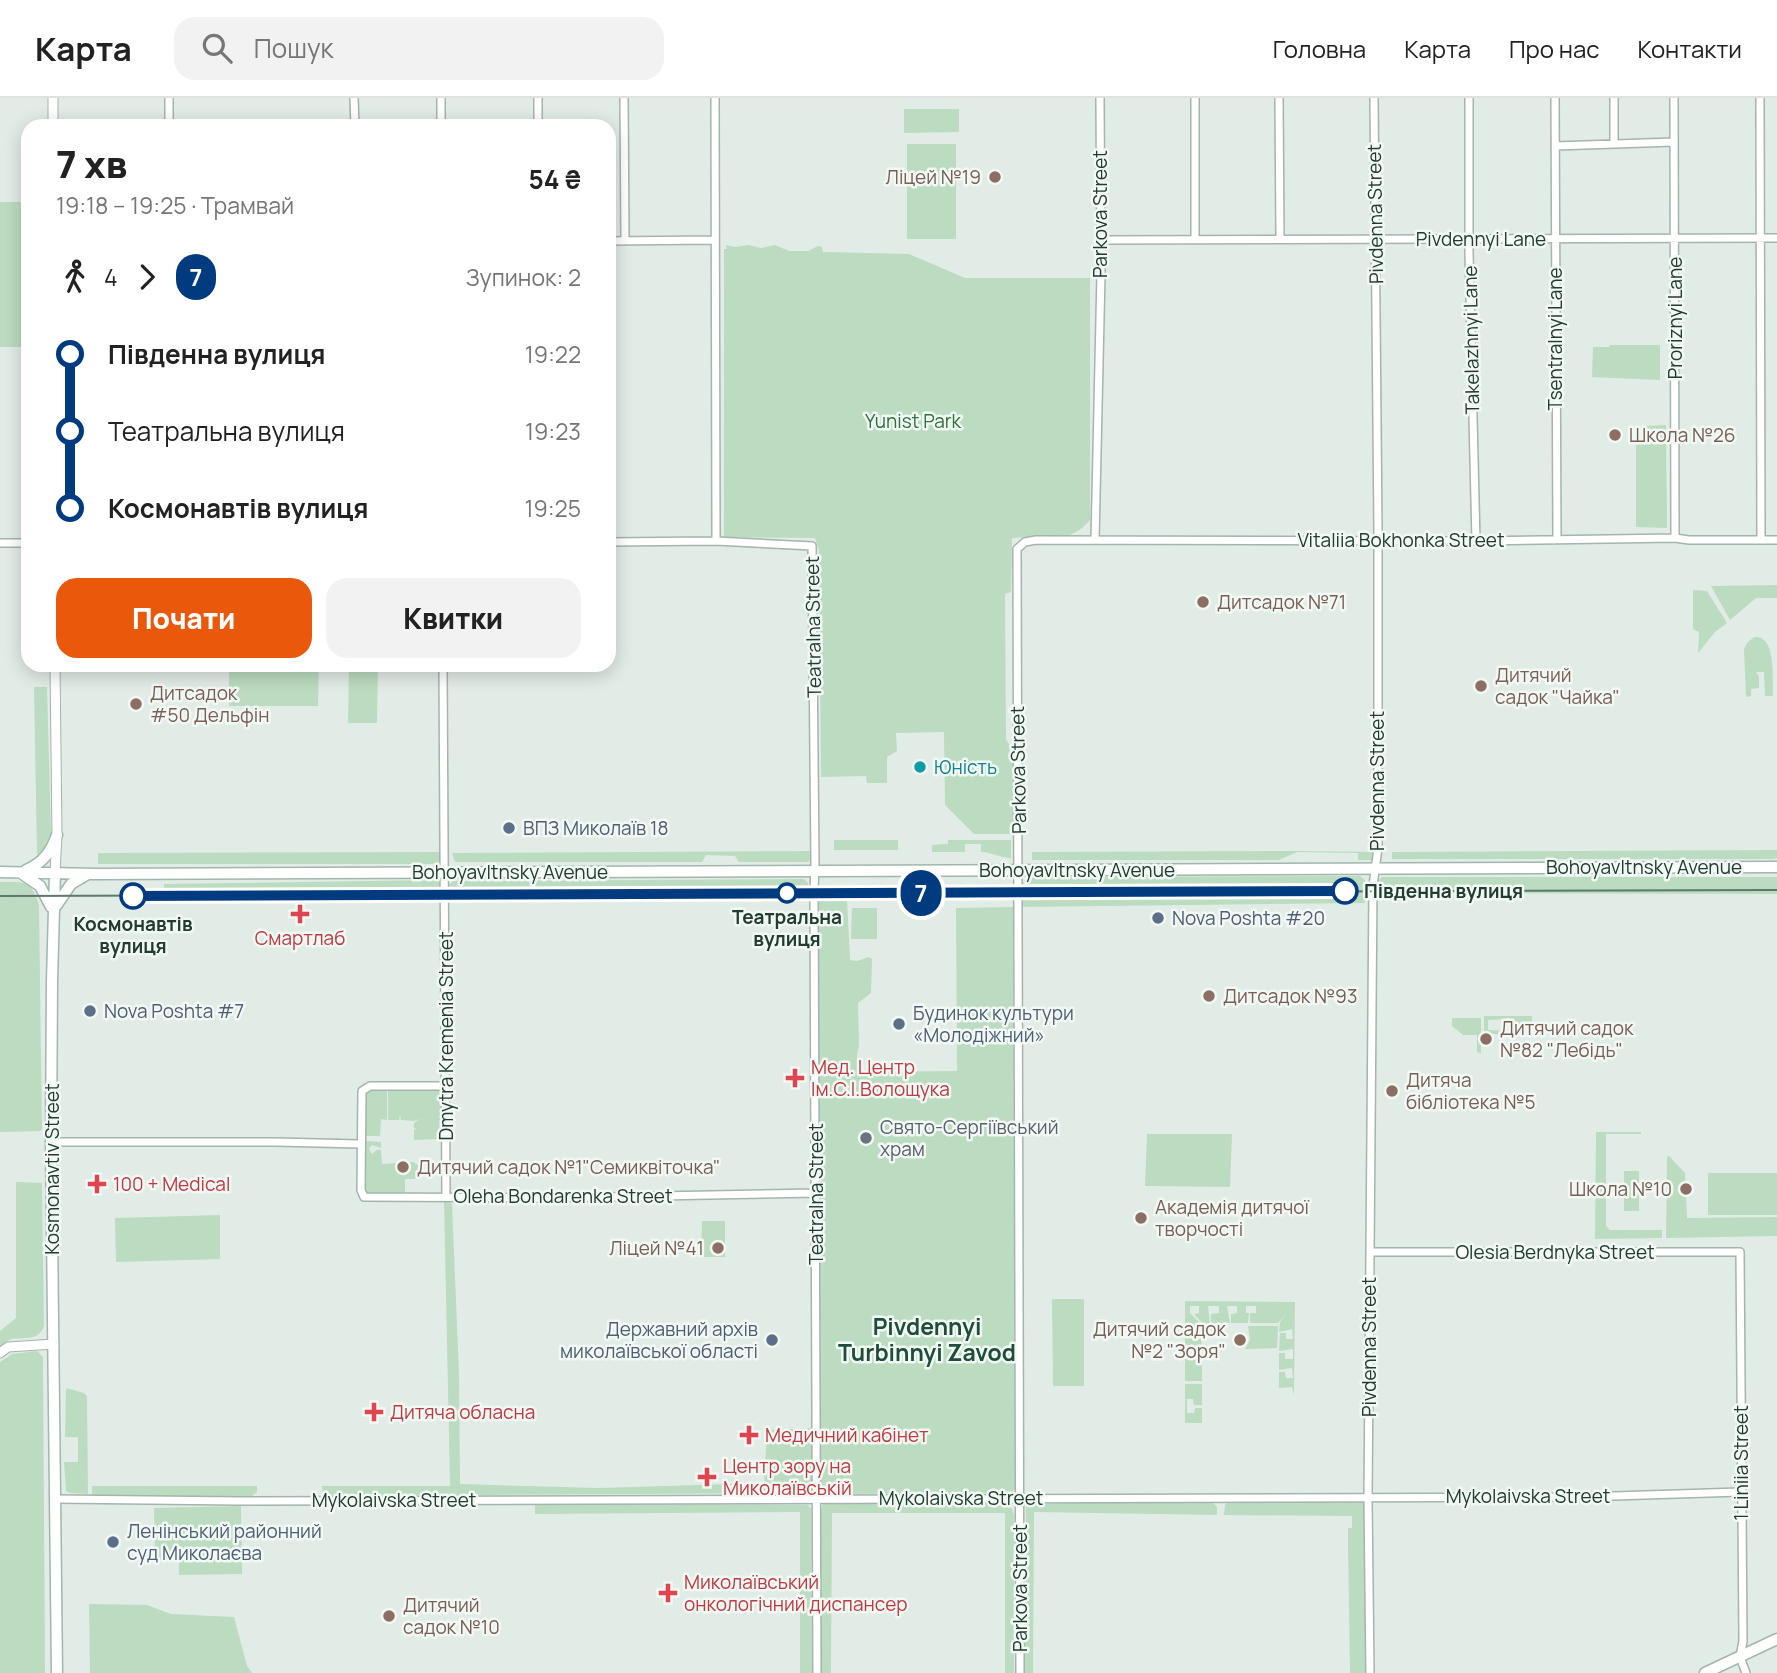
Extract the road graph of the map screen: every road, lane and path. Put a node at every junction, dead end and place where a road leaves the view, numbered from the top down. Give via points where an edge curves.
1 (53, 98) edge
2 (169, 98) edge
3 (354, 98) edge
4 (441, 98) edge
5 (538, 98) edge
6 (624, 98) edge
7 (715, 98) edge
8 (1100, 98) edge
9 (1195, 98) edge
10 (1279, 98) edge
11 (1374, 98) edge
12 (1469, 98) edge
13 (1555, 98) edge
14 (1614, 98) edge
15 (1674, 98) edge
16 (1760, 98) edge
17 (53, 119) edge
18 (169, 119) edge
19 (355, 119) edge
20 (441, 119) edge
21 (538, 119) edge
22 (1614, 142) junction
23 (1674, 142) junction
24 (1555, 146) junction
25 (1674, 237) junction
26 (1470, 238) junction
27 (1555, 238) junction
28 (1761, 238) junction
29 (1777, 238) edge
30 (1195, 239) junction
31 (1280, 239) junction
32 (1375, 239) junction
33 (715, 240) junction
34 (1100, 240) junction
35 (616, 241) edge
36 (625, 241) junction
37 (1675, 538) junction
38 (1557, 539) junction
39 (1095, 540) junction
40 (1761, 540) junction
41 (1777, 540) edge
42 (716, 541) junction
43 (1378, 541) junction
44 (1476, 541) junction
45 (616, 542) edge
46 (1025, 542) joint
47 (0, 543) edge
48 (21, 543) edge
49 (55, 672) edge
50 (443, 672) edge
51 (58, 835) junction
52 (1777, 867) edge
53 (1376, 868) junction
54 (1019, 870) junction
55 (815, 871) junction
56 (0, 872) edge
57 (16, 872) junction
58 (446, 872) junction
59 (55, 873) junction
60 (88, 874) junction
61 (53, 913) junction
62 (447, 1086) junction
63 (51, 1142) junction
64 (360, 1144) junction
65 (816, 1193) junction
66 (446, 1197) junction
67 (1370, 1252) junction
68 (1740, 1252) joint
69 (54, 1344) junction
70 (0, 1353) edge
71 (1741, 1492) junction
72 (1020, 1498) junction
73 (1368, 1498) junction
74 (816, 1499) junction
75 (56, 1500) junction
76 (1777, 1639) edge
77 (1740, 1657) junction
78 (57, 1673) edge
79 (817, 1673) edge
80 (1020, 1673) edge
81 (1370, 1673) edge
82 (1705, 1673) edge
83 (1746, 1673) edge

1 - 17 street
2 - 18 street
3 - 19 street
4 - 20 street
5 - 21 street
6 - 36 street
7 - 33 street
8 - 34 street, Parkova Street
9 - 30 street
10 - 31 street
11 - 32 street, Pivdenna Street
12 - 26 street, Takelazhnyi Lane
13 - 24 street, Tsentralnyi Lane
14 - 22 street
15 - 23 street, Proriznyi Lane
16 - 28 street
22 - 23 street
22 - 24 street
23 - 25 street, Proriznyi Lane
24 - 27 street, Tsentralnyi Lane
25 - 27 street, Pivdennyi Lane
25 - 28 street, Pivdennyi Lane
25 - 37 street, Proriznyi Lane
26 - 27 street, Pivdennyi Lane
26 - 32 street, Pivdennyi Lane
26 - 44 street, Takelazhnyi Lane
27 - 38 street, Tsentralnyi Lane
28 - 29 street, Pivdennyi Lane
28 - 40 street
30 - 31 street, Pivdennyi Lane
30 - 34 street, Pivdennyi Lane
31 - 32 street, Pivdennyi Lane
32 - 43 street, Pivdenna Street
33 - 36 street
33 - 42 street
34 - 39 street, Parkova Street
35 - 36 street
37 - 38 street, Vitaliia Bokhonka Street
37 - 40 street, Vitaliia Bokhonka Street
38 - 44 street, Vitaliia Bokhonka Street
39 - 43 street, Vitaliia Bokhonka Street
39 - 46 street, Vitaliia Bokhonka Street
40 - 41 street, Vitaliia Bokhonka Street
42 - 45 street
42 - 55 street, Teatralna Street via 811,546
43 - 44 street, Vitaliia Bokhonka Street
43 - 53 street, Pivdenna Street
46 - 54 street, Parkova Street via 1016,556
47 - 48 street
49 - 51 street, Kosmonavtiv Street
50 - 58 street, Dmytra Kremenia Street
51 - 57 main road via 40,863
51 - 59 street, Kosmonavtiv Street
52 - 53 main road, Bohoyavltnsky Avenue
53 - 54 main road, Bohoyavltnsky Avenue
53 - 67 street, Pivdenna Street
54 - 55 main road, Bohoyavltnsky Avenue
54 - 72 street, Parkova Street
55 - 58 main road, Bohoyavltnsky Avenue
55 - 65 street, Teatralna Street
56 - 57 main road, Bohoyavltnsky Avenue
57 - 59 main road, Bohoyavltnsky Avenue
57 - 61 main road via 40,886
58 - 60 main road, Bohoyavltnsky Avenue
58 - 62 street, Dmytra Kremenia Street
59 - 60 main road, Bohoyavltnsky Avenue
59 - 61 main road, Kosmonavtiv Street
60 - 61 main road via 65,892
61 - 63 main road, Kosmonavtiv Street
62 - 64 street, Oleha Bondarenka Street via 365,1088
62 - 66 street, Dmytra Kremenia Street
63 - 64 street
63 - 69 main road, Kosmonavtiv Street
64 - 66 street, Oleha Bondarenka Street via 364,1198
65 - 66 street, Oleha Bondarenka Street
65 - 74 street, Teatralna Street
67 - 68 street, Olesia Berdnyka Street
67 - 73 street, Pivdenna Street
68 - 71 street, 1 Liniia Street
69 - 70 street via 8,1347
69 - 75 main road, Kosmonavtiv Street
71 - 73 street, Mykolaivska Street
71 - 77 street, 1 Liniia Street
72 - 73 street, Mykolaivska Street
72 - 74 street, Mykolaivska Street
72 - 80 street, Parkova Street
73 - 81 street, Pivdenna Street
74 - 75 street, Mykolaivska Street
74 - 79 street, Teatralna Street
75 - 78 main road, Kosmonavtiv Street
76 - 77 main road
77 - 82 main road
77 - 83 street, 1 Liniia Street

